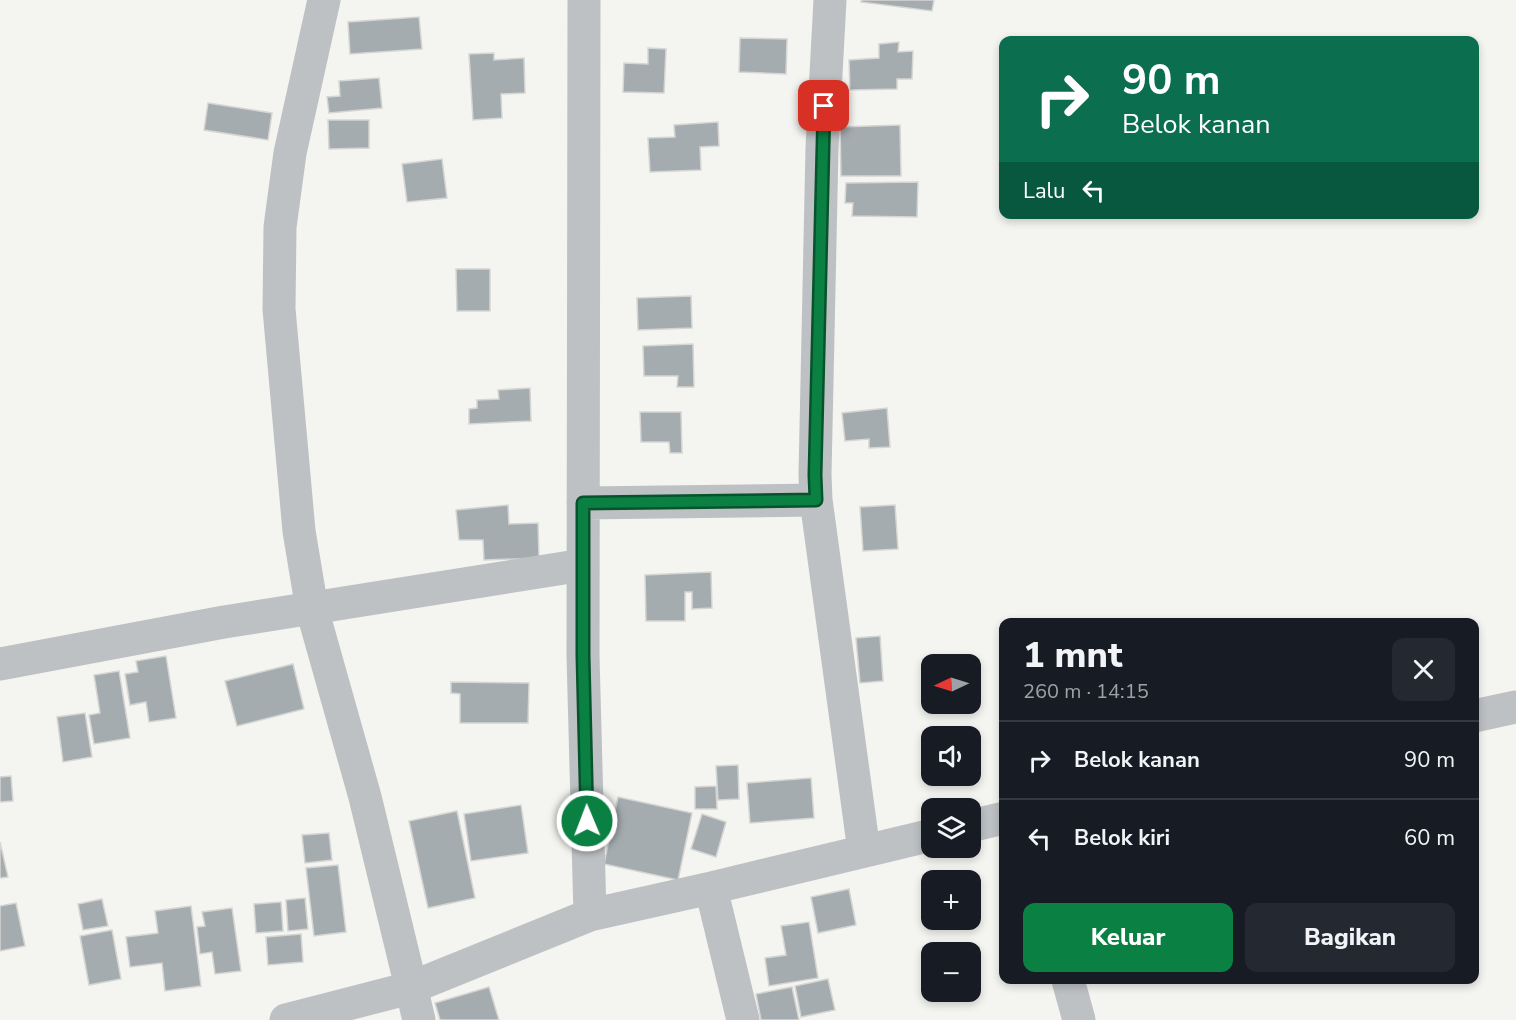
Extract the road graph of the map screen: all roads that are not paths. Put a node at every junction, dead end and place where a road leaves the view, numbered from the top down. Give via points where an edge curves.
1 (324, 0) edge
2 (584, 0) edge
3 (830, 0) edge
4 (816, 500) junction
5 (583, 503) junction
6 (583, 565) junction
7 (312, 609) junction
8 (0, 664) edge
9 (1516, 707) edge
10 (1479, 715) edge
11 (999, 819) edge
12 (981, 823) edge
13 (921, 838) edge
14 (864, 851) junction
15 (711, 888) junction
16 (590, 915) junction
17 (1069, 984) edge
18 (410, 988) junction
19 (286, 1020) edge
20 (419, 1020) edge
21 (743, 1020) edge
22 (1079, 1020) edge

1 - 7 street via 290,153 280,227 279,309 299,531
2 - 5 street
3 - 4 street via 822,148
4 - 5 street
4 - 14 street
5 - 6 street
6 - 7 street
6 - 16 street
7 - 8 street
7 - 18 street via 365,797
9 - 10 street
11 - 12 street
13 - 14 street
14 - 15 street
15 - 16 street
15 - 21 street
16 - 18 street
17 - 22 street
18 - 19 street
18 - 20 street

